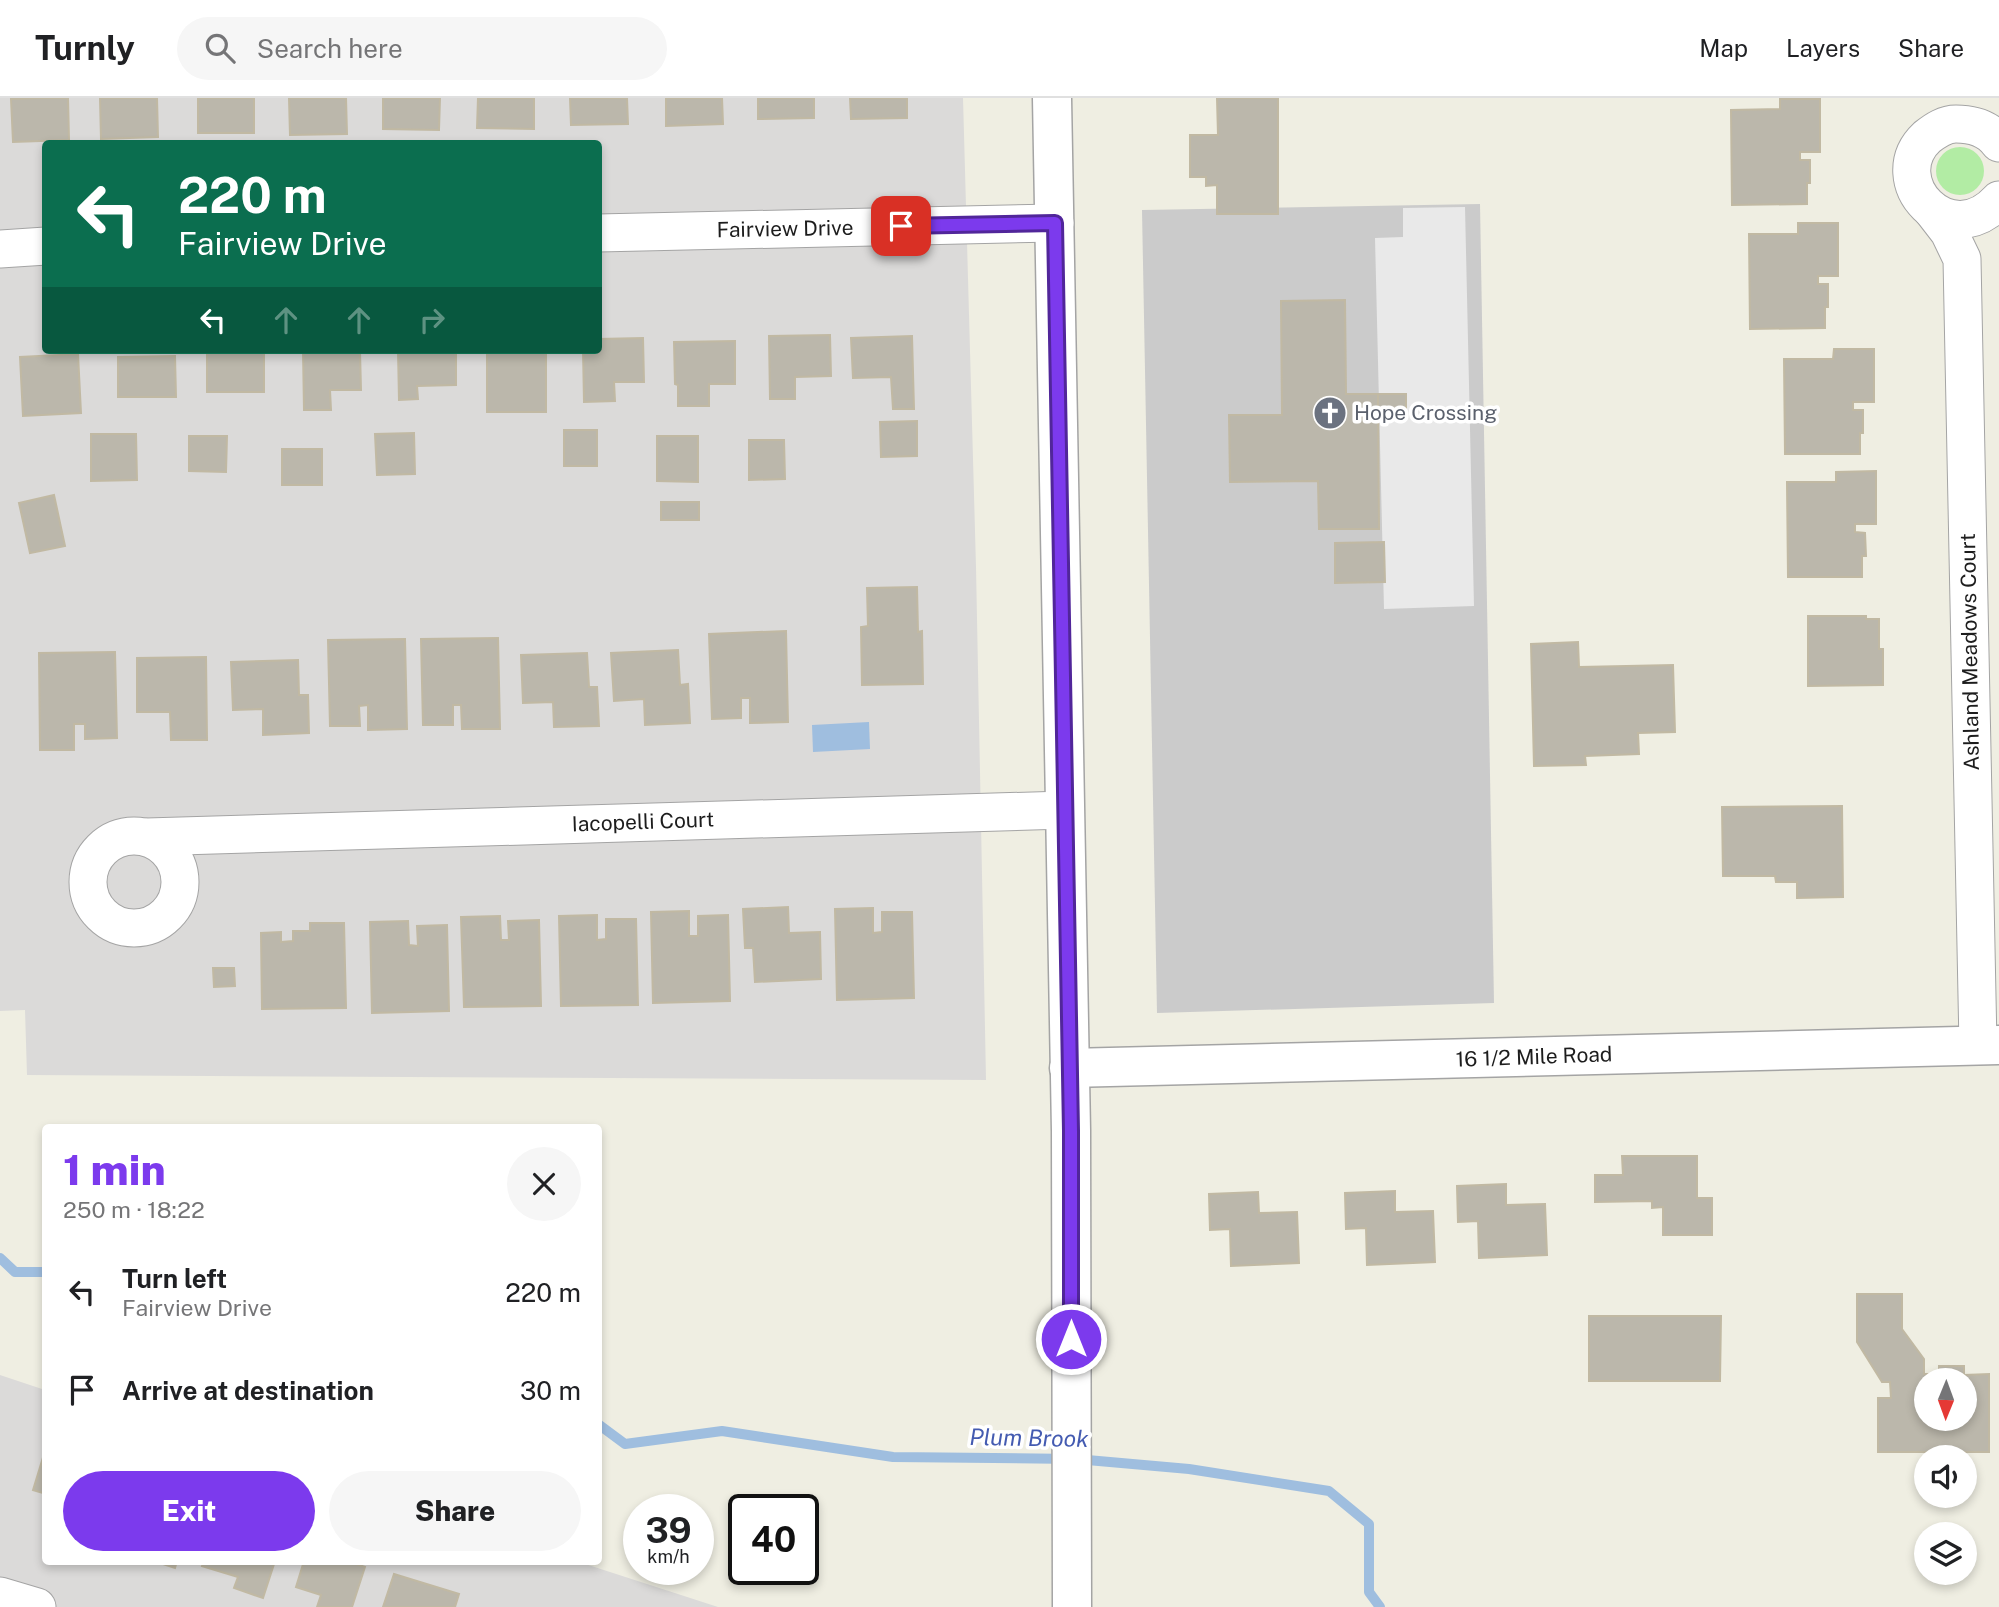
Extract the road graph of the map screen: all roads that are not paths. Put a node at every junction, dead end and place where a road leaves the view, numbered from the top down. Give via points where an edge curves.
1 (1052, 98) edge
2 (1999, 144) edge
3 (1995, 205) edge
4 (1932, 210) junction
5 (1055, 223) junction
6 (602, 233) edge
7 (42, 247) edge
8 (0, 249) edge
9 (1962, 258) junction
10 (1065, 810) junction
11 (221, 834) junction
12 (147, 837) junction
13 (178, 897) junction
14 (1988, 1045) edge
15 (1069, 1068) junction
16 (0, 1596) edge
17 (37, 1607) edge
18 (1072, 1607) edge

1 - 5 street
2 - 4 street, Ashland Meadows Court via 1982,129 1967,124 1935,130 1923,141 1912,171 1921,200
3 - 4 street, Ashland Meadows Court via 1962,220
3 - 9 street, Ashland Meadows Court
4 - 9 street, Ashland Meadows Court
5 - 6 street, Fairview Drive
5 - 10 street
7 - 8 street
9 - 14 street, Ashland Meadows Court
10 - 11 street, Iacopelli Court
10 - 15 street
11 - 12 street, Iacopelli Court
11 - 13 street, Iacopelli Court via 198,856
12 - 13 street via 160,843 178,865
12 - 13 street, Iacopelli Court via 118,838 95,856 89,870 91,899 112,923 143,928 171,911
14 - 15 street, 16 1/2 Mile Road
15 - 18 street
16 - 17 street

